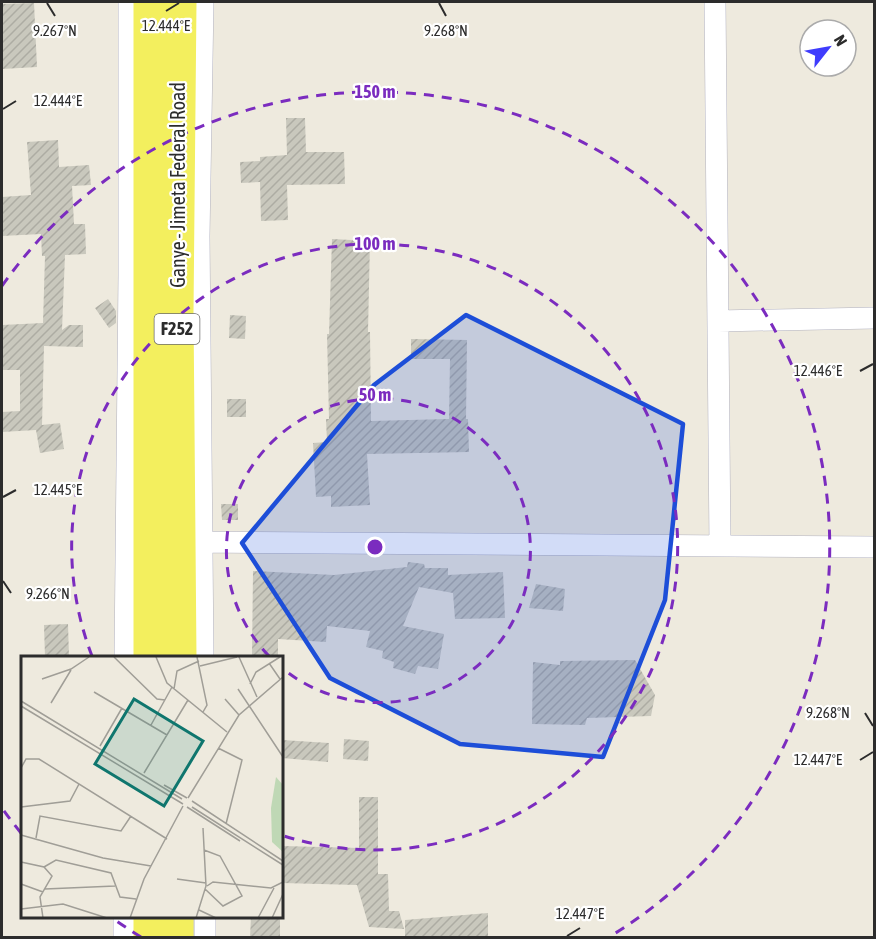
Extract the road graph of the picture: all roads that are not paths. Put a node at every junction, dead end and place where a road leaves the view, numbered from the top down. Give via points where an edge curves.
1 (129, 2) edge
2 (150, 2) edge
3 (180, 2) edge
4 (203, 2) edge
5 (715, 2) edge
6 (874, 318) edge
7 (718, 321) junction
8 (203, 542) junction
9 (720, 546) junction
10 (874, 546) edge
11 (125, 656) edge
12 (150, 656) edge
13 (180, 656) edge
14 (203, 656) edge
15 (124, 918) edge
16 (150, 918) edge
17 (177, 918) edge
18 (205, 918) edge
19 (124, 938) edge
20 (150, 938) edge
21 (177, 938) edge
22 (205, 938) edge

1 - 11 street
2 - 12 main road, Ganye - Jimeta Federal Road / F252
3 - 13 main road, Ganye - Jimeta Federal Road / F252
4 - 8 street via 199,236
5 - 7 street
6 - 7 street
7 - 9 street
8 - 9 street
8 - 14 street
9 - 10 street
15 - 19 street
16 - 20 main road
17 - 21 main road
18 - 22 street

